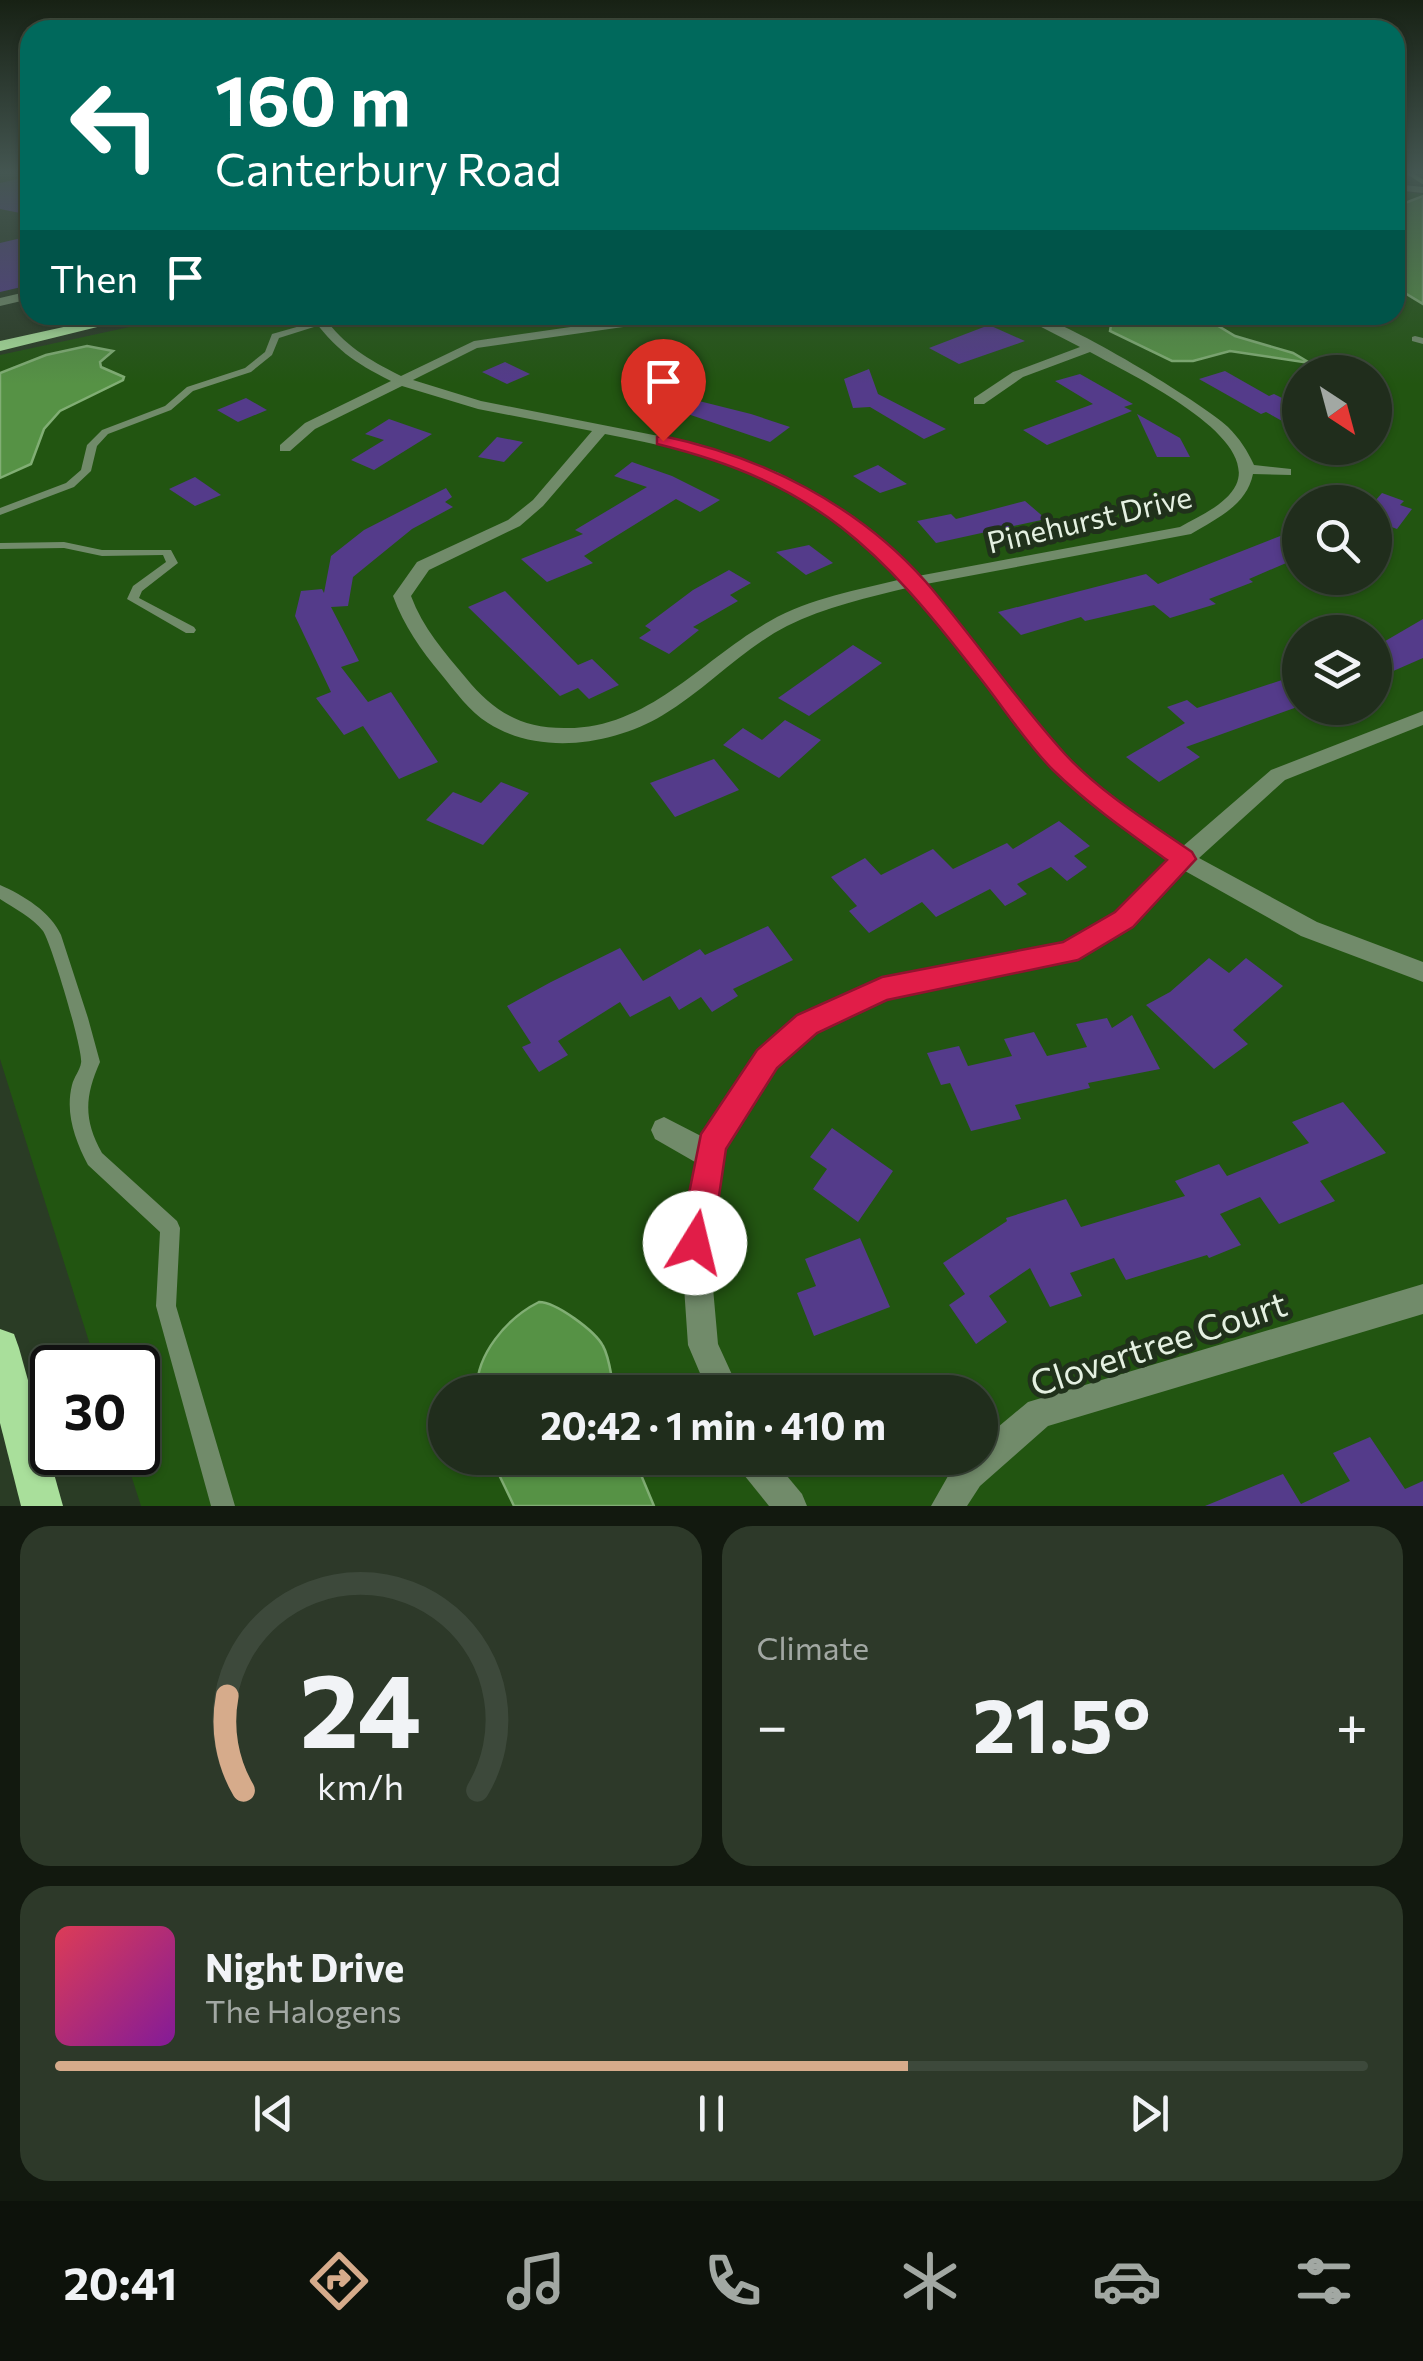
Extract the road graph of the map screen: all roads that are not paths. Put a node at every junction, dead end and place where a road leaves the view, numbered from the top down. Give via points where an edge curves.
1 (31, 325) edge
2 (93, 325) edge
3 (301, 325) edge
4 (323, 325) edge
5 (611, 325) edge
6 (1044, 325) edge
7 (0, 331) edge
8 (0, 346) edge
9 (1090, 348) junction
10 (401, 382) junction
11 (979, 400) dead end
12 (602, 428) junction
13 (284, 448) dead end
14 (1248, 470) junction
15 (1286, 472) dead end
16 (0, 512) edge
17 (0, 546) edge
18 (916, 583) junction
19 (190, 630) dead end
20 (1423, 718) edge
21 (1184, 859) junction
22 (0, 891) edge
23 (1423, 972) edge
24 (664, 1130) dead end
25 (710, 1156) junction
26 (1423, 1299) edge
27 (0, 1348) edge
28 (716, 1375) edge
29 (765, 1475) edge
30 (42, 1506) edge
31 (223, 1506) edge
32 (790, 1506) edge
33 (948, 1506) edge

1 - 7 main road
2 - 8 main road
3 - 16 lane via 275,336 269,352 248,370 190,389 168,408 105,432 75,481
4 - 10 street via 358,360
5 - 10 street via 474,345
6 - 9 street
9 - 11 street via 1023,370
9 - 14 street via 1207,414 1240,442
10 - 12 street via 478,405
10 - 13 street via 310,426
12 - 18 street via 694,447 774,476 845,518
12 - 18 street, Pinehurst Drive via 538,503 514,523 423,566 402,596 410,622 474,702 508,728 580,740 655,714 794,617
14 - 15 street
14 - 18 street, Pinehurst Drive via 1221,514 1185,531
17 - 19 lane via 167,552 172,563 132,599
18 - 21 street via 1060,763
20 - 21 street via 1278,775
21 - 23 street via 1309,929
21 - 25 street via 1124,919 1069,952 882,989 807,1024 767,1059
22 - 31 lane via 53,931 60,950 90,1056 78,1116 88,1146 170,1228 166,1306
24 - 25 street
25 - 28 street via 695,1243 703,1345
26 - 33 street, Clovertree Court via 1039,1413 968,1474
27 - 30 main road
29 - 32 street

